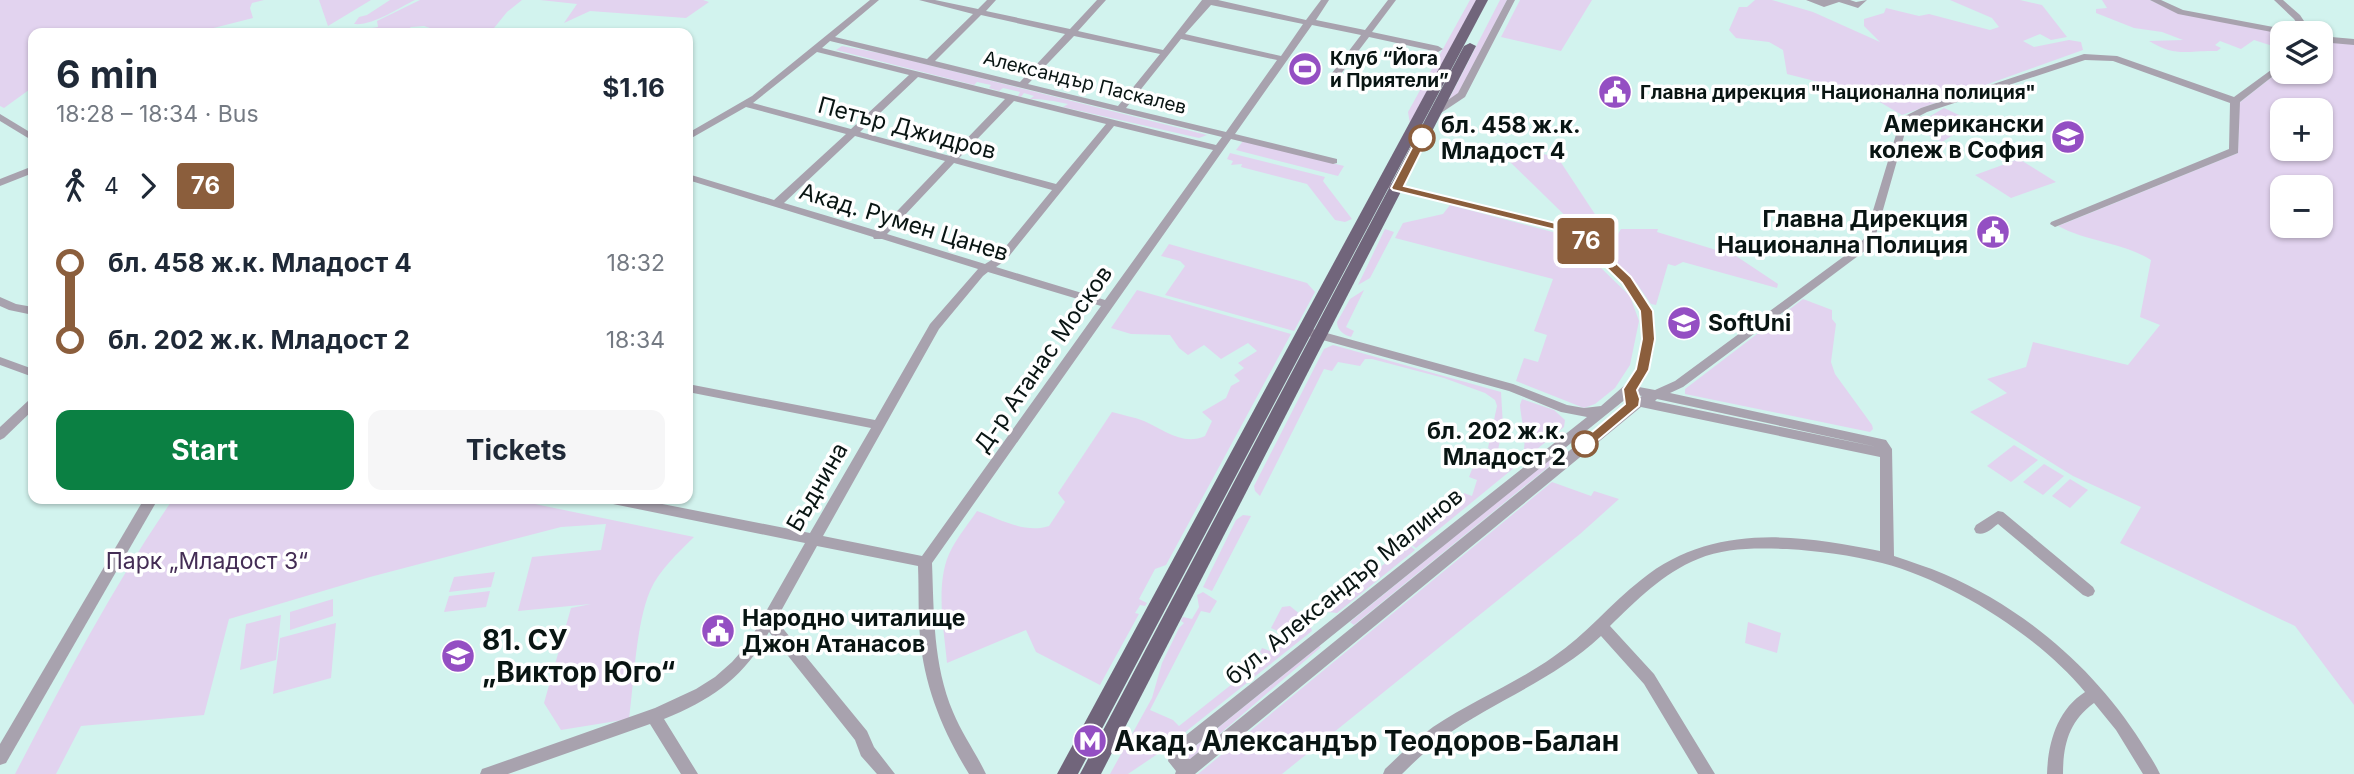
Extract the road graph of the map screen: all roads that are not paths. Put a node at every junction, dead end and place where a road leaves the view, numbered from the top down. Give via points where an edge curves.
1 (875, 0) edge
2 (923, 0) edge
3 (992, 0) edge
4 (1102, 0) edge
5 (1325, 0) edge
6 (1392, 0) edge
7 (1482, 0) edge
8 (1494, 0) edge
9 (1511, 0) edge
10 (1810, 0) edge
11 (1838, 0) edge
12 (1863, 0) edge
13 (2154, 0) edge
14 (2278, 0) edge
15 (1208, 1) edge
16 (981, 12) junction
17 (2299, 21) edge
18 (1309, 22) junction
19 (2270, 29) edge
20 (1072, 32) junction
21 (1367, 33) junction
22 (1180, 37) junction
23 (830, 38) junction
24 (2333, 40) edge
25 (2354, 42) edge
26 (816, 48) junction
27 (1438, 49) dead end
28 (1166, 53) junction
29 (1283, 60) junction
30 (929, 62) junction
31 (917, 74) junction
32 (2270, 74) edge
33 (1334, 78) dead end
34 (1023, 84) junction
35 (1012, 97) junction
36 (2235, 101) junction
37 (746, 104) junction
38 (1121, 108) junction
39 (1435, 113) junction
40 (0, 117) edge
41 (1112, 122) junction
42 (693, 133) edge
43 (853, 133) junction
44 (28, 135) edge
45 (1230, 135) junction
46 (1220, 149) junction
47 (952, 160) junction
48 (1333, 161) dead end
49 (28, 171) edge
50 (693, 179) edge
51 (0, 183) edge
52 (1390, 186) junction
53 (1058, 188) junction
54 (775, 205) junction
55 (2055, 224) dead end
56 (1576, 231) joint
57 (878, 237) junction
58 (985, 269) junction
59 (0, 301) edge
60 (1109, 306) junction
61 (28, 310) edge
62 (1320, 333) junction
63 (1302, 338) junction
64 (0, 361) edge
65 (28, 371) edge
66 (1679, 384) junction
67 (693, 389) edge
68 (1626, 400) junction
69 (1661, 401) junction
70 (1688, 401) junction
71 (28, 408) edge
72 (1565, 409) junction
73 (880, 425) junction
74 (1572, 434) junction
75 (0, 435) edge
76 (1884, 449) junction
77 (148, 504) edge
78 (638, 504) edge
79 (1981, 530) dead end
80 (812, 539) junction
81 (1887, 557) junction
82 (925, 562) junction
83 (2088, 590) dead end
84 (768, 620) junction
85 (1601, 626) junction
86 (2097, 693) junction
87 (656, 715) junction
88 (6, 735) edge
89 (0, 758) edge
90 (1187, 770) edge
91 (488, 774) edge
92 (690, 774) edge
93 (887, 774) edge
94 (978, 774) edge
95 (1067, 774) edge
96 (1090, 774) edge
97 (1391, 774) edge
98 (1707, 774) edge
99 (2055, 774) edge
100 (2152, 774) edge

1 - 23 street
2 - 16 street
3 - 16 street
4 - 20 street
5 - 18 street, Д-р Атанас Москов
6 - 21 street
7 - 52 main road
8 - 39 main road
9 - 39 street via 1462,95
10 - 11 street via 1824,5
11 - 12 street via 1858,5
13 - 19 street via 2181,12
14 - 17 street
15 - 18 street
15 - 22 street
16 - 20 street
16 - 30 street
18 - 21 street
18 - 29 street, Д-р Атанас Москов
20 - 28 street
20 - 34 street
21 - 27 street
21 - 33 street
22 - 28 street
22 - 29 street
23 - 26 street
23 - 30 street, Александър Паскалев
24 - 25 street
26 - 31 street, Александър Паскалев
26 - 37 street
28 - 38 street
29 - 45 street, Д-р Атанас Москов
30 - 34 street, Александър Паскалев
31 - 35 street, Александър Паскалев
31 - 43 street
32 - 36 street
34 - 38 street, Александър Паскалев
35 - 41 street, Александър Паскалев
35 - 47 street
36 - 55 street via 2234,151
36 - 66 street via 2114,58 2084,57 1904,120 1870,238 1862,248
37 - 42 street
37 - 43 street, Петър Джидров
38 - 45 street, Александър Паскалев
39 - 52 main road
40 - 44 street
41 - 46 street, Александър Паскалев
41 - 53 street, Бъднина
43 - 47 street, Петър Джидров
43 - 54 street
45 - 46 street, Д-р Атанас Москов
45 - 48 street, Александър Паскалев
46 - 60 street, Д-р Атанас Москов
47 - 53 street, Петър Джидров
47 - 57 street
49 - 51 street
50 - 54 street, Акад. Румен Цанев
52 - 56 street
52 - 62 main road
52 - 63 main road
53 - 58 street, Бъднина via 1002,258
54 - 57 street, Акад. Румен Цанев
56 - 68 street, бул. Александър Малинов via 1626,280 1646,311 1647,354
57 - 58 street, Акад. Румен Цанев
58 - 60 street, Акад. Румен Цанев
58 - 73 street, Бъднина via 934,327
59 - 61 street
60 - 82 street, Д-р Атанас Москов
62 - 63 street
62 - 72 street via 1513,388
62 - 96 main road
63 - 95 main road
64 - 65 street
66 - 69 street
66 - 70 street via 1679,394
67 - 73 street
68 - 69 street
68 - 72 street via 1590,413
68 - 74 street, бул. Александър Малинов
68 - 90 street, бул. Александър Малинов
69 - 70 street
69 - 76 street
70 - 76 street
71 - 75 street
72 - 74 street via 1574,420
73 - 80 street, Бъднина
74 - 90 street, бул. Александър Малинов via 1177,752 1176,761
76 - 81 street
77 - 88 street
78 - 80 street
79 - 83 street via 1998,516
80 - 82 street
80 - 84 street, Бъднина
81 - 85 street via 1806,543 1717,547 1692,555 1646,581
81 - 86 street via 1992,606 2057,654
82 - 94 street via 932,668 952,730
84 - 87 street, Бъднина via 729,677
84 - 93 street
85 - 97 street via 1546,671 1433,736
85 - 98 street via 1649,679
86 - 99 street via 2082,701 2063,726 2054,755
86 - 100 street via 2130,735
87 - 91 street, Бъднина
87 - 92 street
88 - 89 street

